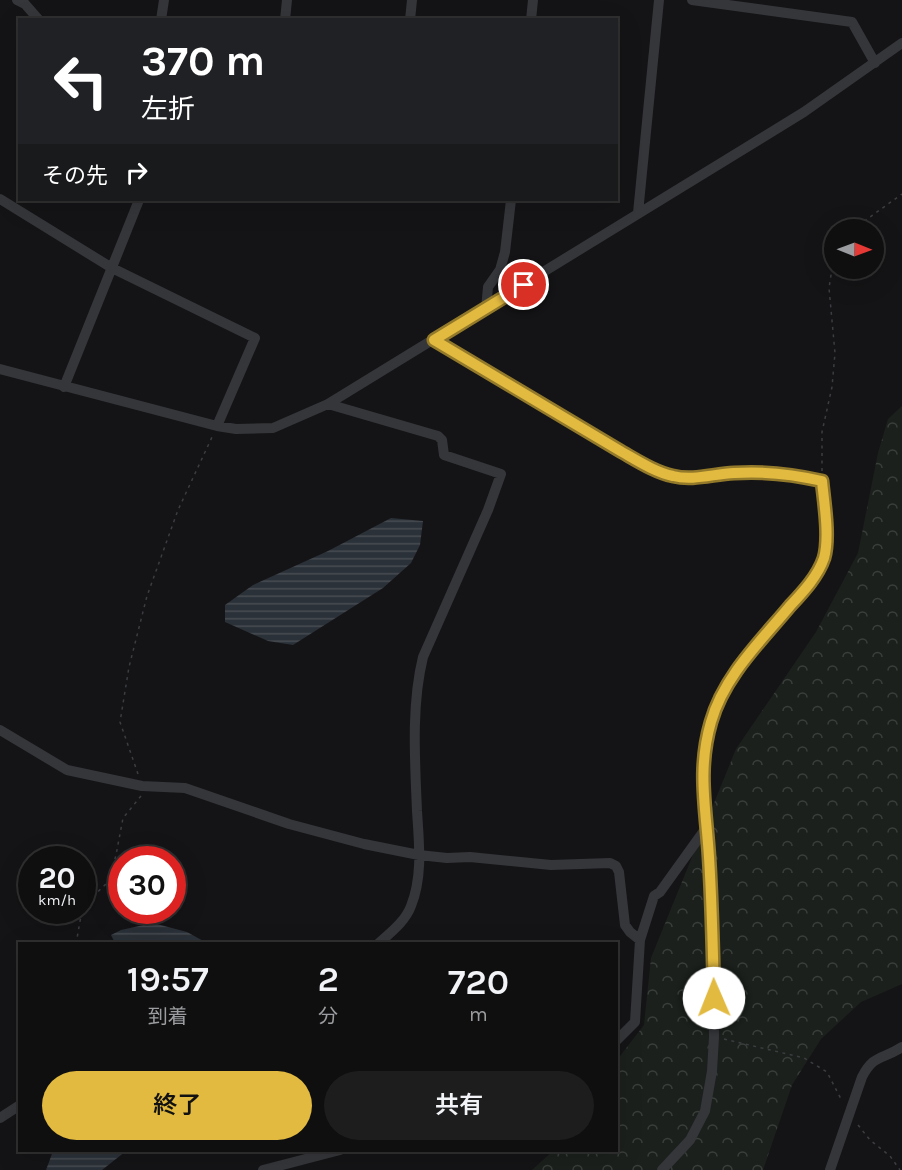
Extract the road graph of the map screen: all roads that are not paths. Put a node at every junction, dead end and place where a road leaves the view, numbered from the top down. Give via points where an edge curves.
1 (164, 0) edge
2 (287, 0) edge
3 (412, 0) edge
4 (533, 0) edge
5 (659, 0) edge
6 (692, 0) edge
7 (19, 1) edge
8 (37, 18) edge
9 (162, 18) edge
10 (285, 18) edge
11 (410, 18) edge
12 (531, 18) edge
13 (902, 43) edge
14 (875, 63) junction
15 (0, 199) edge
16 (139, 201) edge
17 (511, 201) edge
18 (638, 213) junction
19 (112, 268) junction
20 (486, 309) junction
21 (434, 340) junction
22 (0, 369) edge
23 (64, 387) junction
24 (328, 404) junction
25 (217, 426) junction
26 (0, 730) edge
27 (706, 828) junction
28 (419, 855) junction
29 (640, 940) junction
30 (380, 942) edge
31 (618, 1039) edge
32 (902, 1047) edge
33 (18, 1106) edge
34 (0, 1118) edge
35 (332, 1152) edge
36 (263, 1170) edge
37 (662, 1170) edge
38 (830, 1170) edge

1 - 9 street
2 - 10 street
3 - 11 street
4 - 12 street
5 - 18 street
6 - 14 street via 852,22
7 - 8 street
13 - 14 street
14 - 18 street via 804,112
15 - 19 street
16 - 19 street
17 - 20 street via 505,252 500,270 488,287
18 - 20 street
19 - 23 street
19 - 25 street via 255,338
20 - 21 street
21 - 24 street
21 - 27 street via 622,452 673,476 770,472 822,481 824,558 811,582 730,679 711,723 702,776
22 - 23 street
23 - 25 street
24 - 25 street via 273,428
24 - 28 street via 438,436 444,455 501,474 423,657 417,680
26 - 28 street via 67,770 142,786 185,788 323,834
27 - 29 street via 654,896
27 - 37 street via 713,940 712,1071 705,1111 690,1140
28 - 29 street via 550,865 610,863 619,872 625,925
28 - 30 street via 411,908 400,925
29 - 31 street via 635,1022
32 - 38 street via 868,1066
33 - 34 street
35 - 36 street

